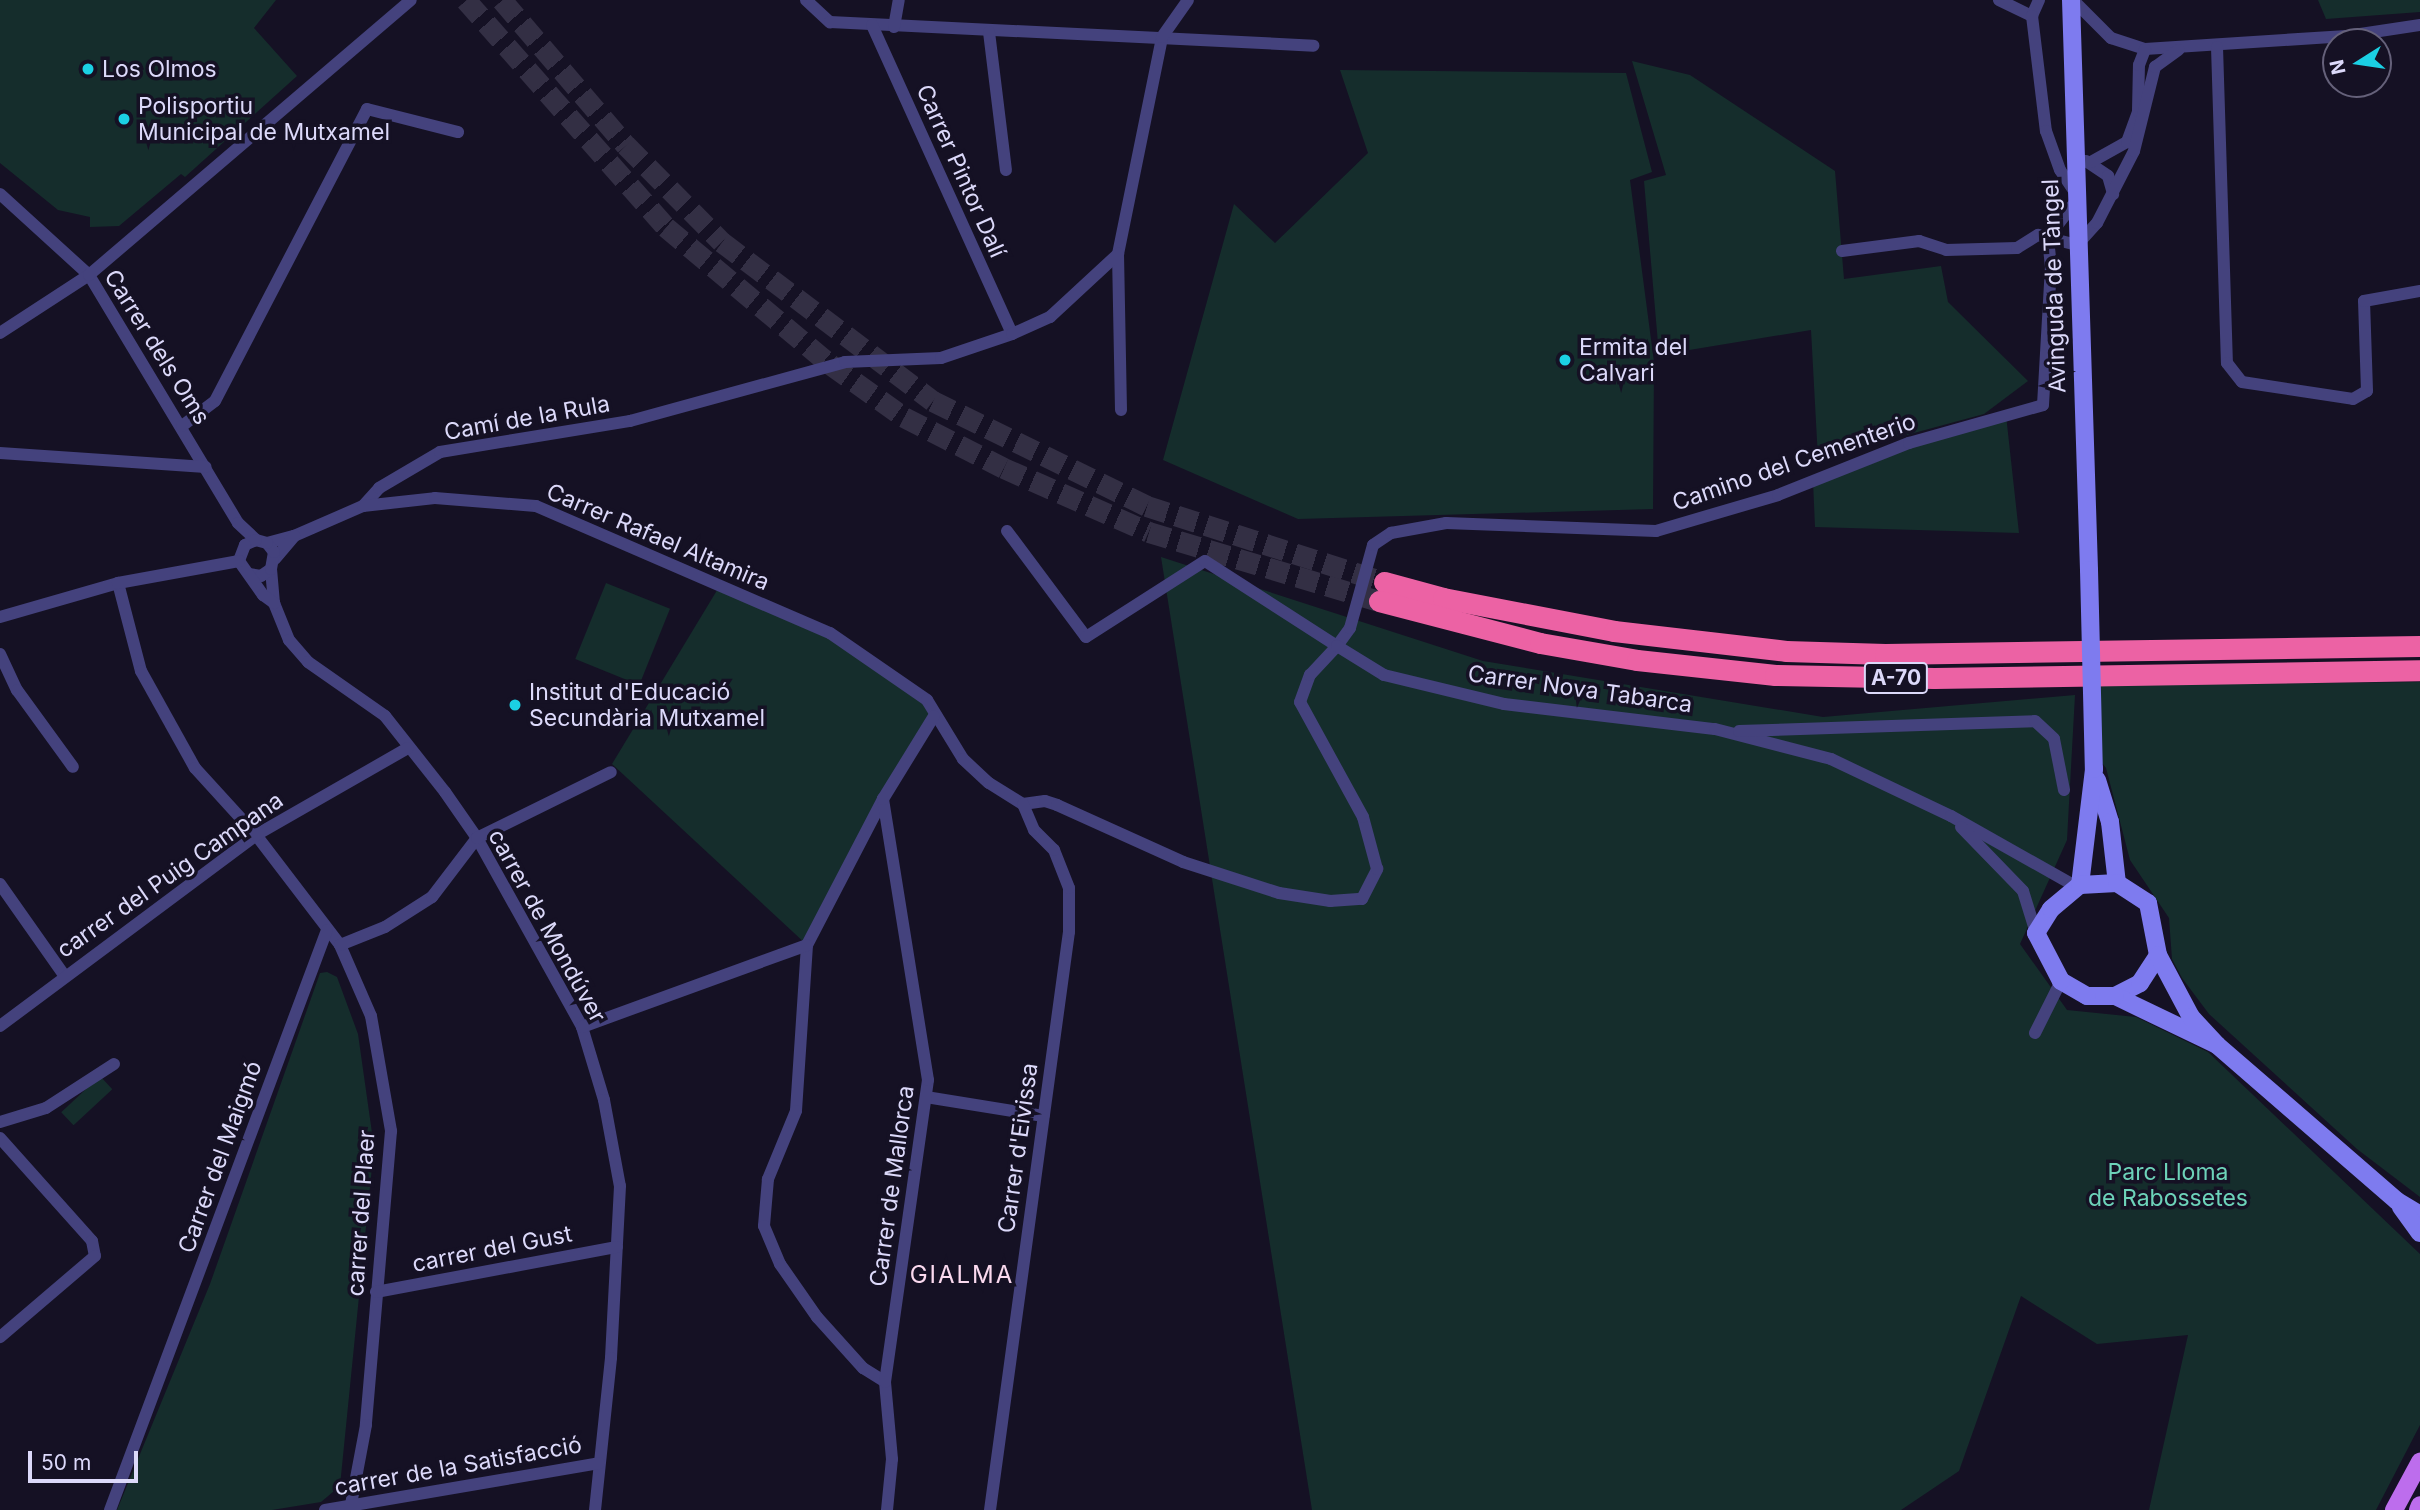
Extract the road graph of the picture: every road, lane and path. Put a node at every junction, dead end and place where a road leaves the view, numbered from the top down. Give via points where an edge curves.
1 (411, 0) edge
2 (806, 0) edge
3 (899, 0) edge
4 (1188, 0) edge
5 (1999, 0) edge
6 (2039, 0) edge
7 (2072, 0) edge
8 (2032, 16) junction
9 (872, 25) junction
10 (2420, 25) edge
11 (894, 26) junction
12 (989, 32) junction
13 (1162, 37) junction
14 (1313, 46) dead end
15 (2217, 47) junction
16 (2145, 49) junction
17 (2178, 50) junction
18 (458, 132) dead end
19 (2083, 160) junction
20 (1006, 170) dead end
21 (0, 194) edge
22 (2113, 194) junction
23 (2076, 196) junction
24 (2043, 236) junction
25 (2077, 245) junction
26 (1842, 251) dead end
27 (1118, 254) junction
28 (89, 275) junction
29 (2420, 290) edge
30 (0, 333) edge
31 (1012, 334) junction
32 (1121, 410) dead end
33 (181, 426) junction
34 (0, 453) edge
35 (206, 467) junction
36 (363, 506) junction
37 (238, 523) junction
38 (1007, 531) dead end
39 (295, 536) junction
40 (261, 541) junction
41 (240, 555) junction
42 (273, 564) junction
43 (250, 575) junction
44 (118, 583) junction
45 (274, 603) junction
46 (0, 617) edge
47 (1337, 646) junction
48 (2420, 646) edge
49 (0, 654) edge
50 (2420, 670) edge
51 (934, 716) junction
52 (1723, 731) junction
53 (408, 748) junction
54 (73, 767) dead end
55 (2094, 769) junction
56 (611, 772) dead end
57 (2064, 790) dead end
58 (883, 799) junction
59 (1023, 804) junction
60 (1951, 816) junction
61 (256, 835) junction
62 (477, 838) junction
63 (2118, 883) junction
64 (0, 884) edge
65 (2078, 886) junction
66 (327, 930) junction
67 (2036, 933) junction
68 (340, 945) junction
69 (807, 945) junction
70 (2158, 955) junction
71 (64, 975) junction
72 (2061, 981) junction
73 (2115, 996) junction
74 (0, 1026) edge
75 (582, 1027) junction
76 (2035, 1034) dead end
77 (2217, 1045) junction
78 (114, 1064) dead end
79 (926, 1097) junction
80 (1043, 1116) junction
81 (0, 1122) edge
82 (0, 1138) edge
83 (2397, 1201) junction
84 (2420, 1215) edge
85 (2420, 1233) edge
86 (617, 1247) junction
87 (376, 1292) junction
88 (0, 1337) edge
89 (886, 1382) junction
90 (2420, 1462) edge
91 (599, 1463) junction
92 (2420, 1505) edge
93 (350, 1508) edge
94 (110, 1510) edge
95 (325, 1510) edge
96 (595, 1510) edge
97 (887, 1510) edge
98 (990, 1510) edge
99 (2395, 1510) edge
100 (2418, 1510) edge

1 - 28 street
2 - 9 street via 830,22
3 - 11 street
4 - 13 street
5 - 8 street
6 - 8 street
7 - 16 street via 2110,38
7 - 19 main road, Avinguda de Tàngel
8 - 23 street via 2046,131 2060,170
9 - 11 street
9 - 31 street, Carrer Pintor Dalí
10 - 15 street
11 - 12 street
12 - 13 street
12 - 20 street
13 - 14 street
13 - 27 street
15 - 17 street
15 - 29 street via 2227,363 2242,382 2353,399 2367,391 2364,301
16 - 17 street
16 - 19 street via 2139,65 2138,111 2127,142
17 - 22 street via 2155,67 2144,121
18 - 33 street via 367,109 215,401
19 - 22 street via 2108,176
19 - 23 main road, Avinguda de Tàngel
21 - 28 street, Carrer dels Oms
22 - 25 street via 2097,223
23 - 24 street
23 - 25 main road, Avinguda de Tàngel
24 - 25 street
24 - 26 street via 2017,248 1946,250 1919,241
24 - 47 street, Camino del Cementerio via 2051,267 2043,405 1909,443 1778,495 1656,531 1446,523 1391,533 1373,545 1350,628
25 - 55 main road, Avinguda de Tàngel, bridge
27 - 31 street, Camí de la Rula via 1050,317
27 - 32 street
28 - 30 street
28 - 33 street, Carrer dels Oms
31 - 36 street, Camí de la Rula via 941,358 845,362 630,421 440,452 379,488
33 - 35 street, Carrer dels Oms
34 - 35 street
35 - 37 street, Carrer dels Oms
36 - 39 street, Carrer Rafael Altamira
36 - 51 street, Carrer Rafael Altamira via 435,498 536,506 830,634 927,700
37 - 40 street, Carrer dels Oms
37 - 41 street
38 - 47 street, Carrer Nova Tabarca via 1086,637 1205,561
39 - 40 street, Carrer Rafael Altamira
39 - 42 street, Carrer Rafael Altamira
40 - 41 street, Carrer Rafael Altamira
40 - 42 street
41 - 43 street, carrer de Mondúver
41 - 44 street
42 - 43 street via 261,576
42 - 45 street, carrer de Mondúver
43 - 45 street, carrer de Mondúver
44 - 46 street
44 - 61 street via 141,671 195,768
45 - 53 street, carrer de Mondúver via 289,640 308,662 385,716
47 - 52 street, Carrer Nova Tabarca via 1384,675 1504,704
47 - 59 street via 1310,675 1300,702 1363,817 1377,869 1362,899 1330,901 1279,893 1183,862 1057,805 1045,801
48 - 50 highway, A-70 via 1885,654 1786,651 1614,631 1382,591 1540,643 1637,660 1775,675 1934,678
49 - 54 street via 17,690
51 - 58 street
51 - 59 street via 975,770
52 - 57 street via 2035,722 2054,739
52 - 60 street, Carrer Nova Tabarca via 1831,759
53 - 61 street, carrer del Puig Campana
53 - 62 street, carrer de Mondúver
55 - 63 main road via 2110,822
55 - 65 main road
56 - 62 street
58 - 69 street
58 - 79 street, Carrer de Mallorca via 928,1080
59 - 80 street, Carrer d'Eivissa via 1034,830 1054,850 1069,888 1069,932
60 - 65 street, Carrer Nova Tabarca
60 - 67 street via 2023,891
61 - 66 street
61 - 71 street, carrer del Puig Campana
62 - 68 street via 432,897 385,927
62 - 75 street, carrer de Mondúver
63 - 65 main road
63 - 70 main road via 2148,903
64 - 71 street
65 - 67 main road via 2051,909
66 - 68 street, carrer del Plaer
66 - 94 street, Carrer del Maigmó
67 - 72 main road
68 - 87 street, carrer del Plaer via 371,1016 391,1131
69 - 75 street
69 - 89 street via 796,1111 768,1179 764,1226 780,1264 817,1317 863,1368
70 - 73 main road via 2140,984
70 - 77 main road via 2191,1017
71 - 74 street, carrer del Puig Campana
72 - 73 main road via 2087,996
72 - 76 street
73 - 77 main road
75 - 86 street, carrer de Mondúver via 604,1100 620,1186
77 - 83 main road
78 - 81 street via 46,1108
79 - 80 street
79 - 89 street, Carrer de Mallorca
80 - 98 street, Carrer d'Eivissa
82 - 88 street via 92,1241 94,1256
83 - 84 main road
83 - 85 main road
86 - 87 street, carrer del Gust
86 - 91 street, carrer de Mondúver
87 - 93 street, carrer del Plaer via 366,1425
89 - 97 street, Carrer de Mallorca via 892,1459
90 - 99 main road
91 - 93 street, carrer de la Satisfacció
91 - 96 street, carrer de Mondúver
92 - 100 main road
93 - 95 street, carrer de la Satisfacció

